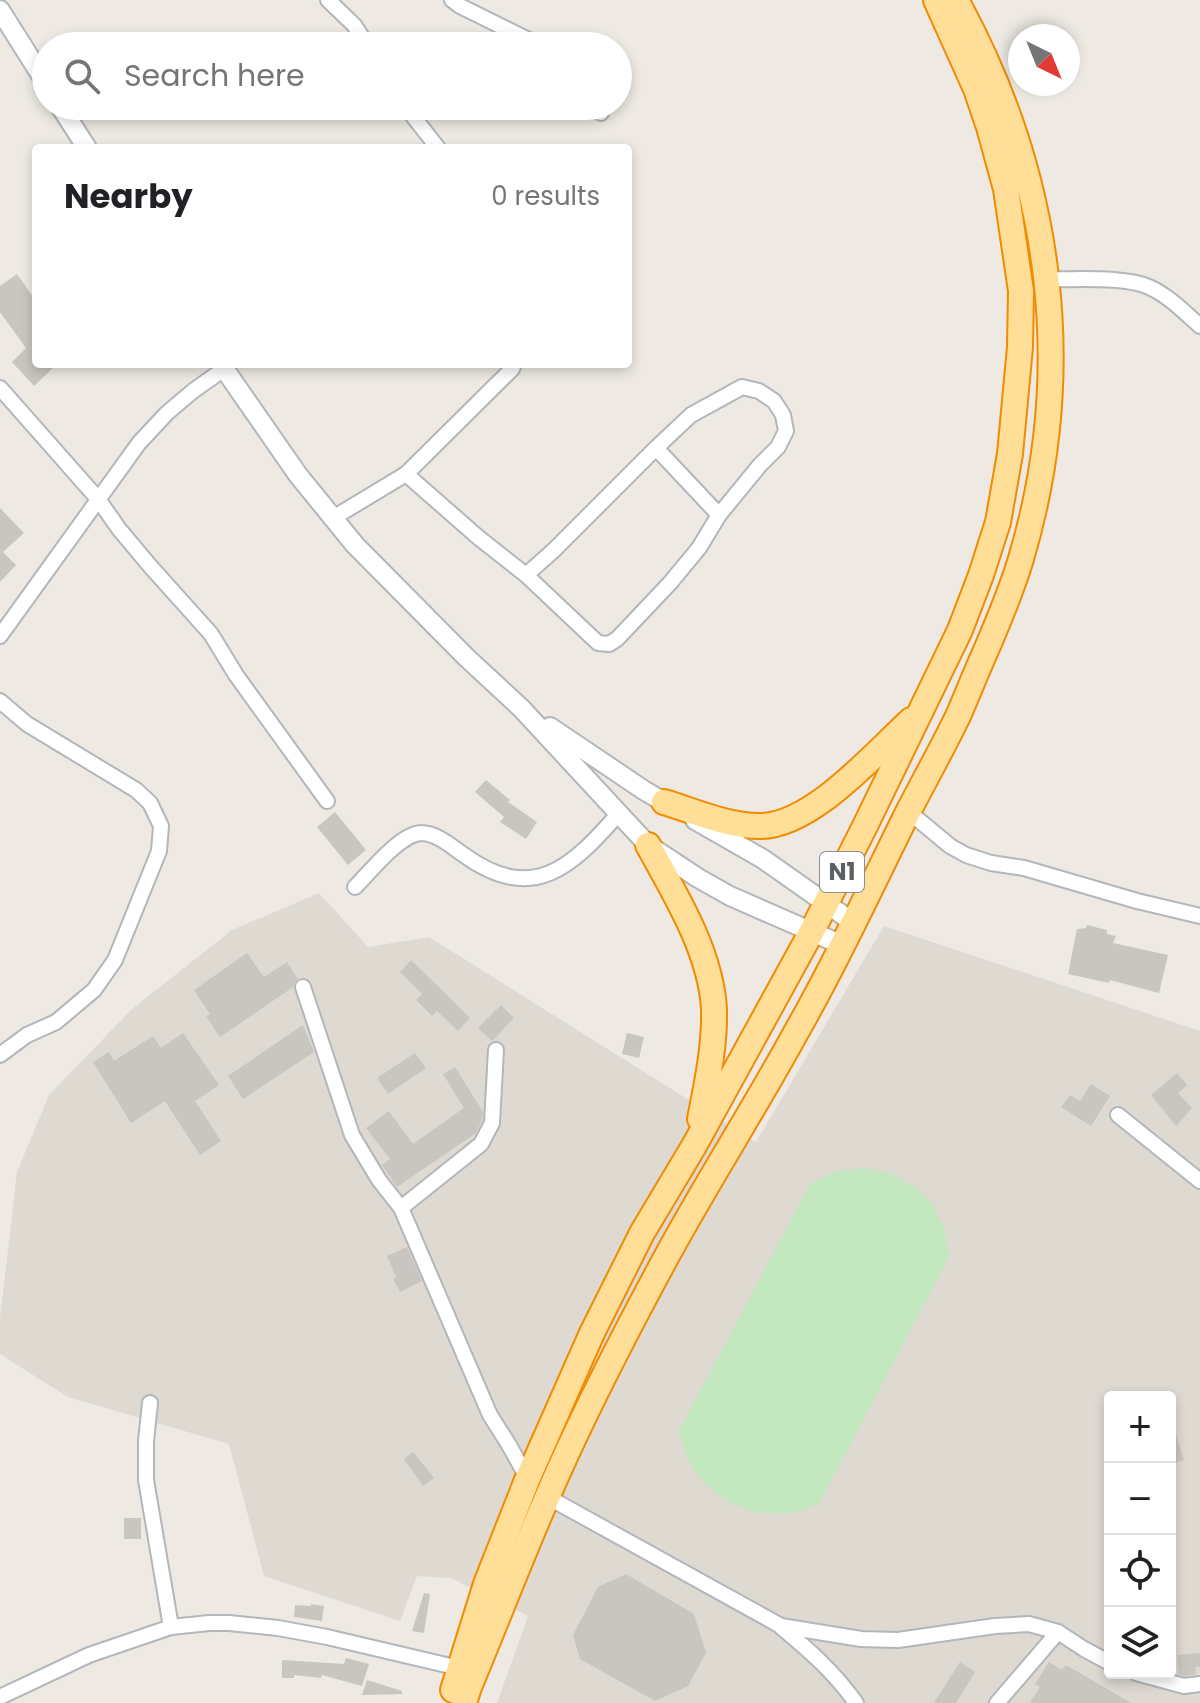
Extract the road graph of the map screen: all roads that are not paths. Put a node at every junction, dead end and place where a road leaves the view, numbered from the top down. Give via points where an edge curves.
1 (328, 0) edge
2 (452, 0) edge
3 (936, 0) edge
4 (956, 0) edge
5 (0, 10) edge
6 (359, 32) edge
7 (513, 32) edge
8 (32, 61) edge
9 (69, 120) edge
10 (416, 120) edge
11 (84, 144) edge
12 (435, 144) edge
13 (1048, 279) junction
14 (1200, 326) edge
15 (222, 368) edge
16 (224, 368) edge
17 (512, 368) edge
18 (0, 388) edge
19 (656, 448) junction
20 (406, 474) junction
21 (98, 499) junction
22 (719, 515) junction
23 (333, 518) junction
24 (526, 575) junction
25 (0, 636) edge
26 (0, 701) edge
27 (521, 708) junction
28 (922, 711) junction
29 (327, 801) dead end
30 (664, 802) junction
31 (909, 812) junction
32 (619, 813) junction
33 (648, 845) junction
34 (355, 887) dead end
35 (827, 903) junction
36 (1200, 916) edge
37 (854, 923) junction
38 (812, 931) junction
39 (842, 945) junction
40 (303, 987) dead end
41 (496, 1050) dead end
42 (0, 1055) edge
43 (1118, 1115) dead end
44 (694, 1146) junction
45 (1200, 1181) edge
46 (401, 1208) junction
47 (150, 1403) dead end
48 (527, 1480) junction
49 (547, 1498) junction
50 (781, 1626) junction
51 (171, 1627) junction
52 (1058, 1632) junction
53 (1104, 1660) edge
54 (459, 1668) junction
55 (1158, 1679) edge
56 (1200, 1684) edge
57 (0, 1697) edge
58 (450, 1703) edge
59 (464, 1703) edge
60 (856, 1703) edge
61 (997, 1703) edge

1 - 6 street
2 - 7 street
3 - 28 highway, N1 via 976,89 1006,189 1021,291 1020,347 998,522 960,630
4 - 13 highway, N1 via 1010,118 1036,210
5 - 8 street
9 - 11 street
10 - 12 street
13 - 14 street via 1147,286
13 - 31 highway, N1 via 1050,411 1037,500 997,624
15 - 21 street via 167,413
16 - 23 street
17 - 20 street
18 - 21 street
19 - 22 street
19 - 22 street via 691,415 742,387 774,401 786,431
19 - 24 street
20 - 23 street
20 - 24 street
21 - 25 street
21 - 29 street via 211,634
22 - 24 street via 670,583 609,644 598,643
23 - 27 street
26 - 42 street via 27,724 136,790 150,803 161,826 159,851 115,960 94,990 56,1022
27 - 30 street
27 - 32 street
28 - 30 highway via 835,790 787,823 726,821
28 - 35 highway, N1
30 - 35 street
31 - 36 street via 966,855
31 - 37 highway, N1
32 - 33 street
32 - 34 street via 579,856 540,878 492,872 433,835 420,833 406,838
33 - 38 street via 730,896
33 - 44 highway via 694,935 714,1008 712,1051
35 - 37 street
35 - 38 highway, N1
37 - 39 highway, N1
38 - 39 street
38 - 44 highway, N1
39 - 49 highway, N1 via 670,1250
40 - 46 street via 352,1135
41 - 46 street via 492,1123 481,1144
43 - 45 street
44 - 48 highway, N1 via 642,1233
46 - 48 street via 490,1415
47 - 51 street via 146,1480
48 - 49 street
48 - 54 highway, N1
49 - 50 street
49 - 59 highway, N1
50 - 52 street via 898,1640 1029,1624
50 - 60 street via 816,1656
51 - 54 street via 229,1623 278,1628
51 - 57 street via 89,1655
52 - 53 street
52 - 61 street
54 - 58 highway, N1
55 - 56 street

